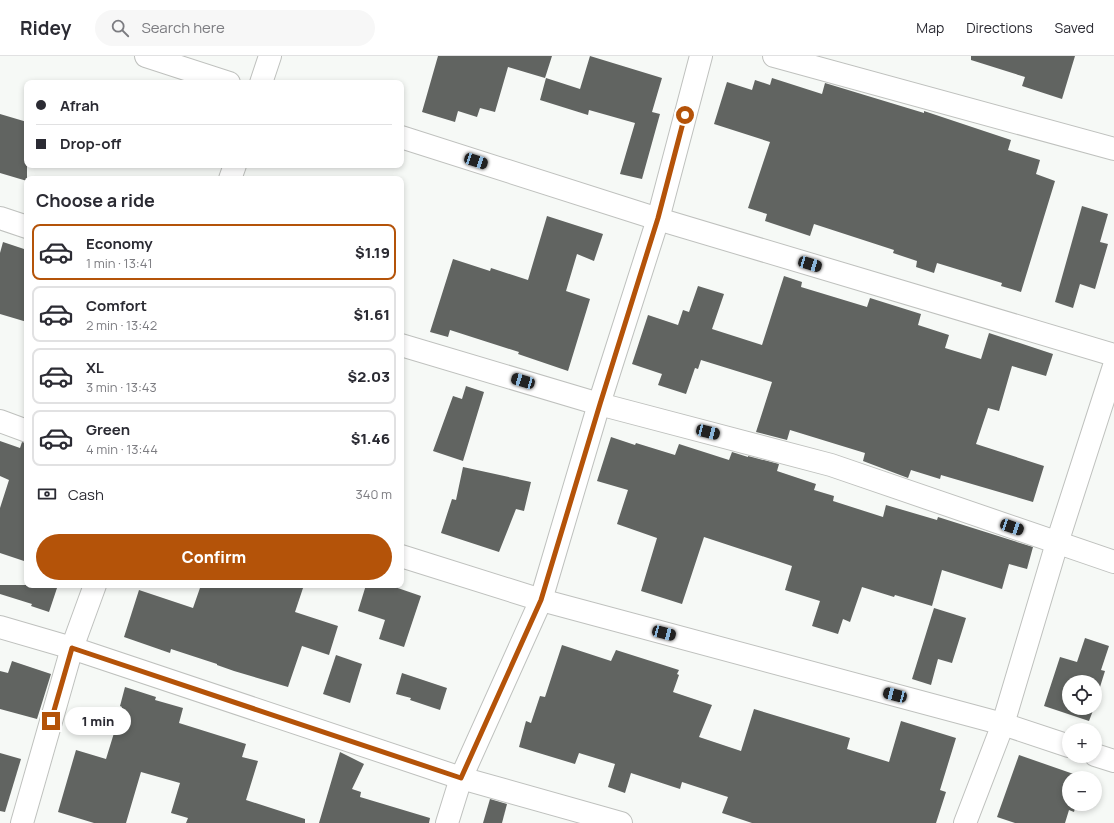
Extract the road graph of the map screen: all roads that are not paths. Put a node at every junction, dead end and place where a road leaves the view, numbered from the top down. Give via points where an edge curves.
1 (146, 56) edge
2 (270, 56) edge
3 (701, 56) edge
4 (774, 56) edge
5 (220, 80) edge
6 (262, 80) edge
7 (404, 138) edge
8 (1114, 149) edge
9 (0, 218) edge
10 (658, 218) junction
11 (24, 226) edge
12 (404, 346) edge
13 (1114, 355) edge
14 (1114, 366) edge
15 (600, 404) junction
16 (0, 421) edge
17 (24, 430) edge
18 (1057, 543) junction
19 (404, 557) edge
20 (1114, 562) edge
21 (94, 588) edge
22 (541, 600) junction
23 (0, 627) edge
24 (72, 648) junction
25 (1003, 724) junction
26 (1062, 744) edge
27 (1102, 757) edge
28 (1114, 761) edge
29 (461, 778) junction
30 (22, 823) edge
31 (447, 823) edge
32 (621, 823) edge
33 (965, 823) edge

1 - 5 street
2 - 6 street
3 - 10 street
4 - 8 street
7 - 10 street
9 - 11 street
10 - 13 street
10 - 15 street
12 - 15 street
14 - 18 street
15 - 18 street via 831,464
15 - 22 street
16 - 17 street
18 - 20 street
18 - 25 street
19 - 22 street
21 - 24 street
22 - 25 street
22 - 29 street
23 - 24 street
24 - 29 street
24 - 30 street
25 - 26 street
25 - 33 street
27 - 28 street
29 - 31 street
29 - 32 street

